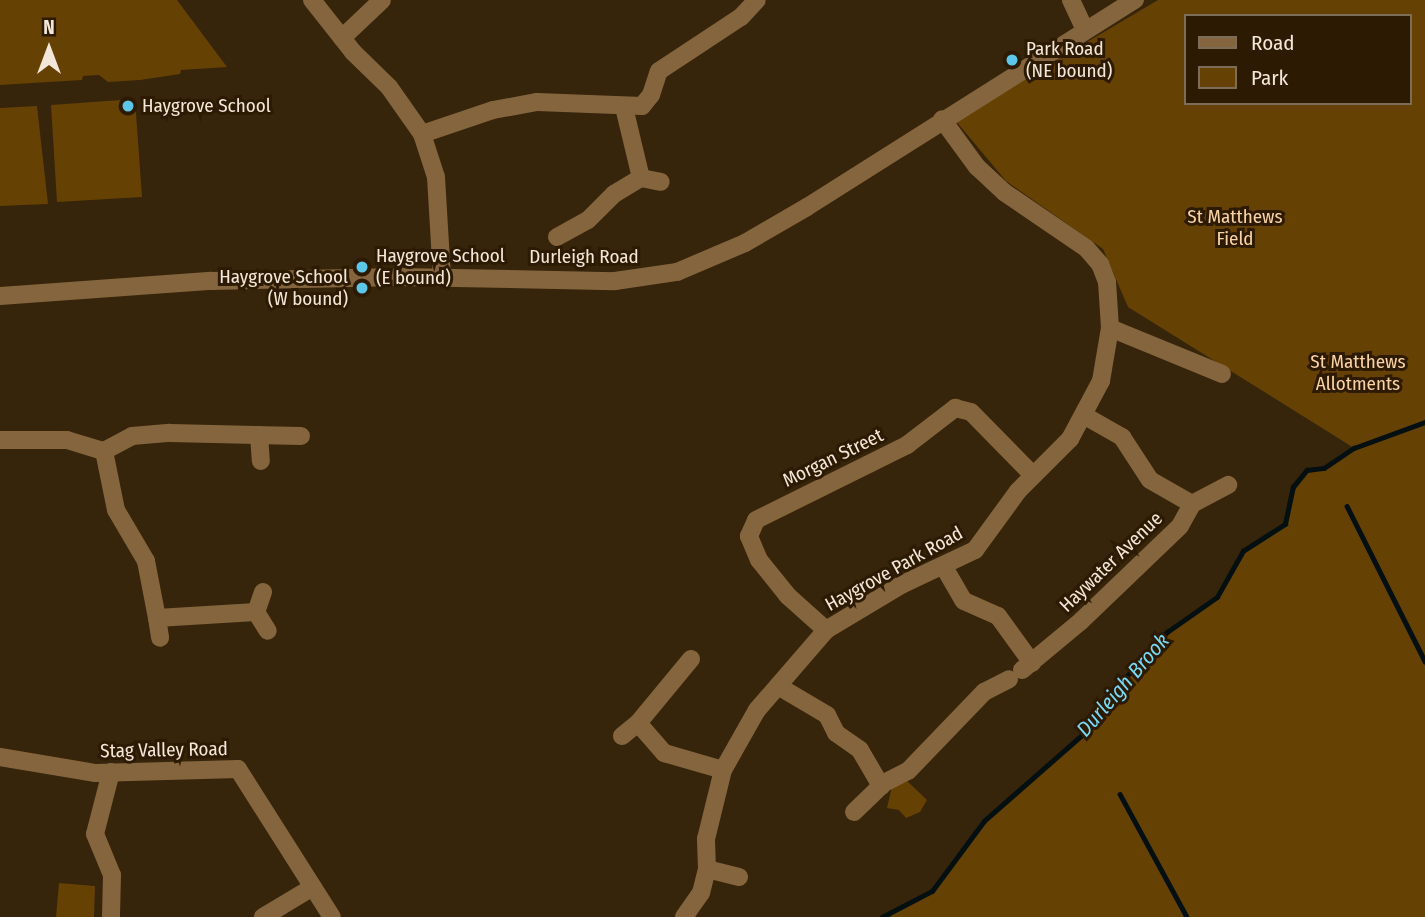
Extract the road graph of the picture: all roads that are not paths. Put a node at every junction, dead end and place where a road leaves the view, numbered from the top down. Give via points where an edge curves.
1 (312, 0) edge
2 (382, 0) edge
3 (757, 0) edge
4 (1071, 0) edge
5 (1135, 0) edge
6 (1085, 30) junction
7 (342, 38) junction
8 (624, 107) junction
9 (942, 119) junction
10 (422, 134) junction
11 (641, 178) junction
12 (661, 182) dead end
13 (557, 237) dead end
14 (442, 277) junction
15 (0, 296) edge
16 (1110, 328) junction
17 (1222, 374) dead end
18 (1086, 416) junction
19 (259, 435) junction
20 (301, 436) dead end
21 (0, 440) edge
22 (104, 452) junction
23 (261, 461) dead end
24 (1033, 475) junction
25 (1228, 485) dead end
26 (1192, 504) junction
27 (944, 567) junction
28 (263, 593) dead end
29 (256, 612) junction
30 (157, 618) junction
31 (826, 631) junction
32 (268, 632) dead end
33 (160, 638) dead end
34 (691, 659) dead end
35 (1021, 671) junction
36 (778, 686) junction
37 (638, 723) junction
38 (622, 736) dead end
39 (0, 757) edge
40 (723, 770) junction
41 (111, 772) junction
42 (881, 786) junction
43 (854, 812) dead end
44 (707, 869) junction
45 (739, 877) dead end
46 (313, 887) junction
47 (111, 917) edge
48 (263, 917) edge
49 (332, 917) edge
50 (684, 917) edge

1 - 7 street
2 - 7 street
3 - 8 street via 741,17 659,71 642,106
4 - 6 street
5 - 6 street, Durleigh Road
6 - 9 street, Durleigh Road
7 - 10 street via 389,87
8 - 10 street via 537,102 492,110
8 - 11 street
9 - 14 street, Durleigh Road via 771,229 677,272 615,281
9 - 16 street, Haygrove Park Road via 963,151 1004,192 1093,254 1107,282
10 - 14 street via 436,177
11 - 12 street
11 - 13 street via 614,194 588,220
14 - 15 street, Durleigh Road via 211,281
16 - 17 street
16 - 18 street, Haygrove Park Road via 1103,373
18 - 24 street, Haygrove Park Road via 1065,447
18 - 26 street via 1122,437 1150,480
19 - 20 street
19 - 22 street via 132,436
19 - 23 street
21 - 22 street via 67,440
22 - 30 street via 116,510 146,561
24 - 27 street, Haygrove Park Road via 983,542
24 - 31 street, Morgan Street via 971,412 956,408 907,445 755,520 749,536 759,561
25 - 26 street, Haywater Avenue
26 - 35 street, Haywater Avenue via 1180,526
27 - 31 street, Haygrove Park Road via 903,584
27 - 35 street via 964,601 998,616
28 - 29 street
29 - 30 street
29 - 32 street
30 - 33 street
31 - 36 street, Haygrove Park Road
34 - 37 street
35 - 42 street, Haywater Avenue via 984,692 908,771
36 - 40 street, Haygrove Park Road via 746,726
36 - 42 street via 827,715 836,733 860,750
37 - 38 street
37 - 40 street via 664,753
39 - 41 street, Stag Valley Road
40 - 44 street, Haygrove Park Road via 706,839
41 - 46 street, Stag Valley Road via 238,769
41 - 47 street via 95,835 112,874
42 - 43 street, Haywater Avenue
44 - 45 street
44 - 50 street, Haygrove Park Road via 701,893
46 - 48 street
46 - 49 street, Stag Valley Road

